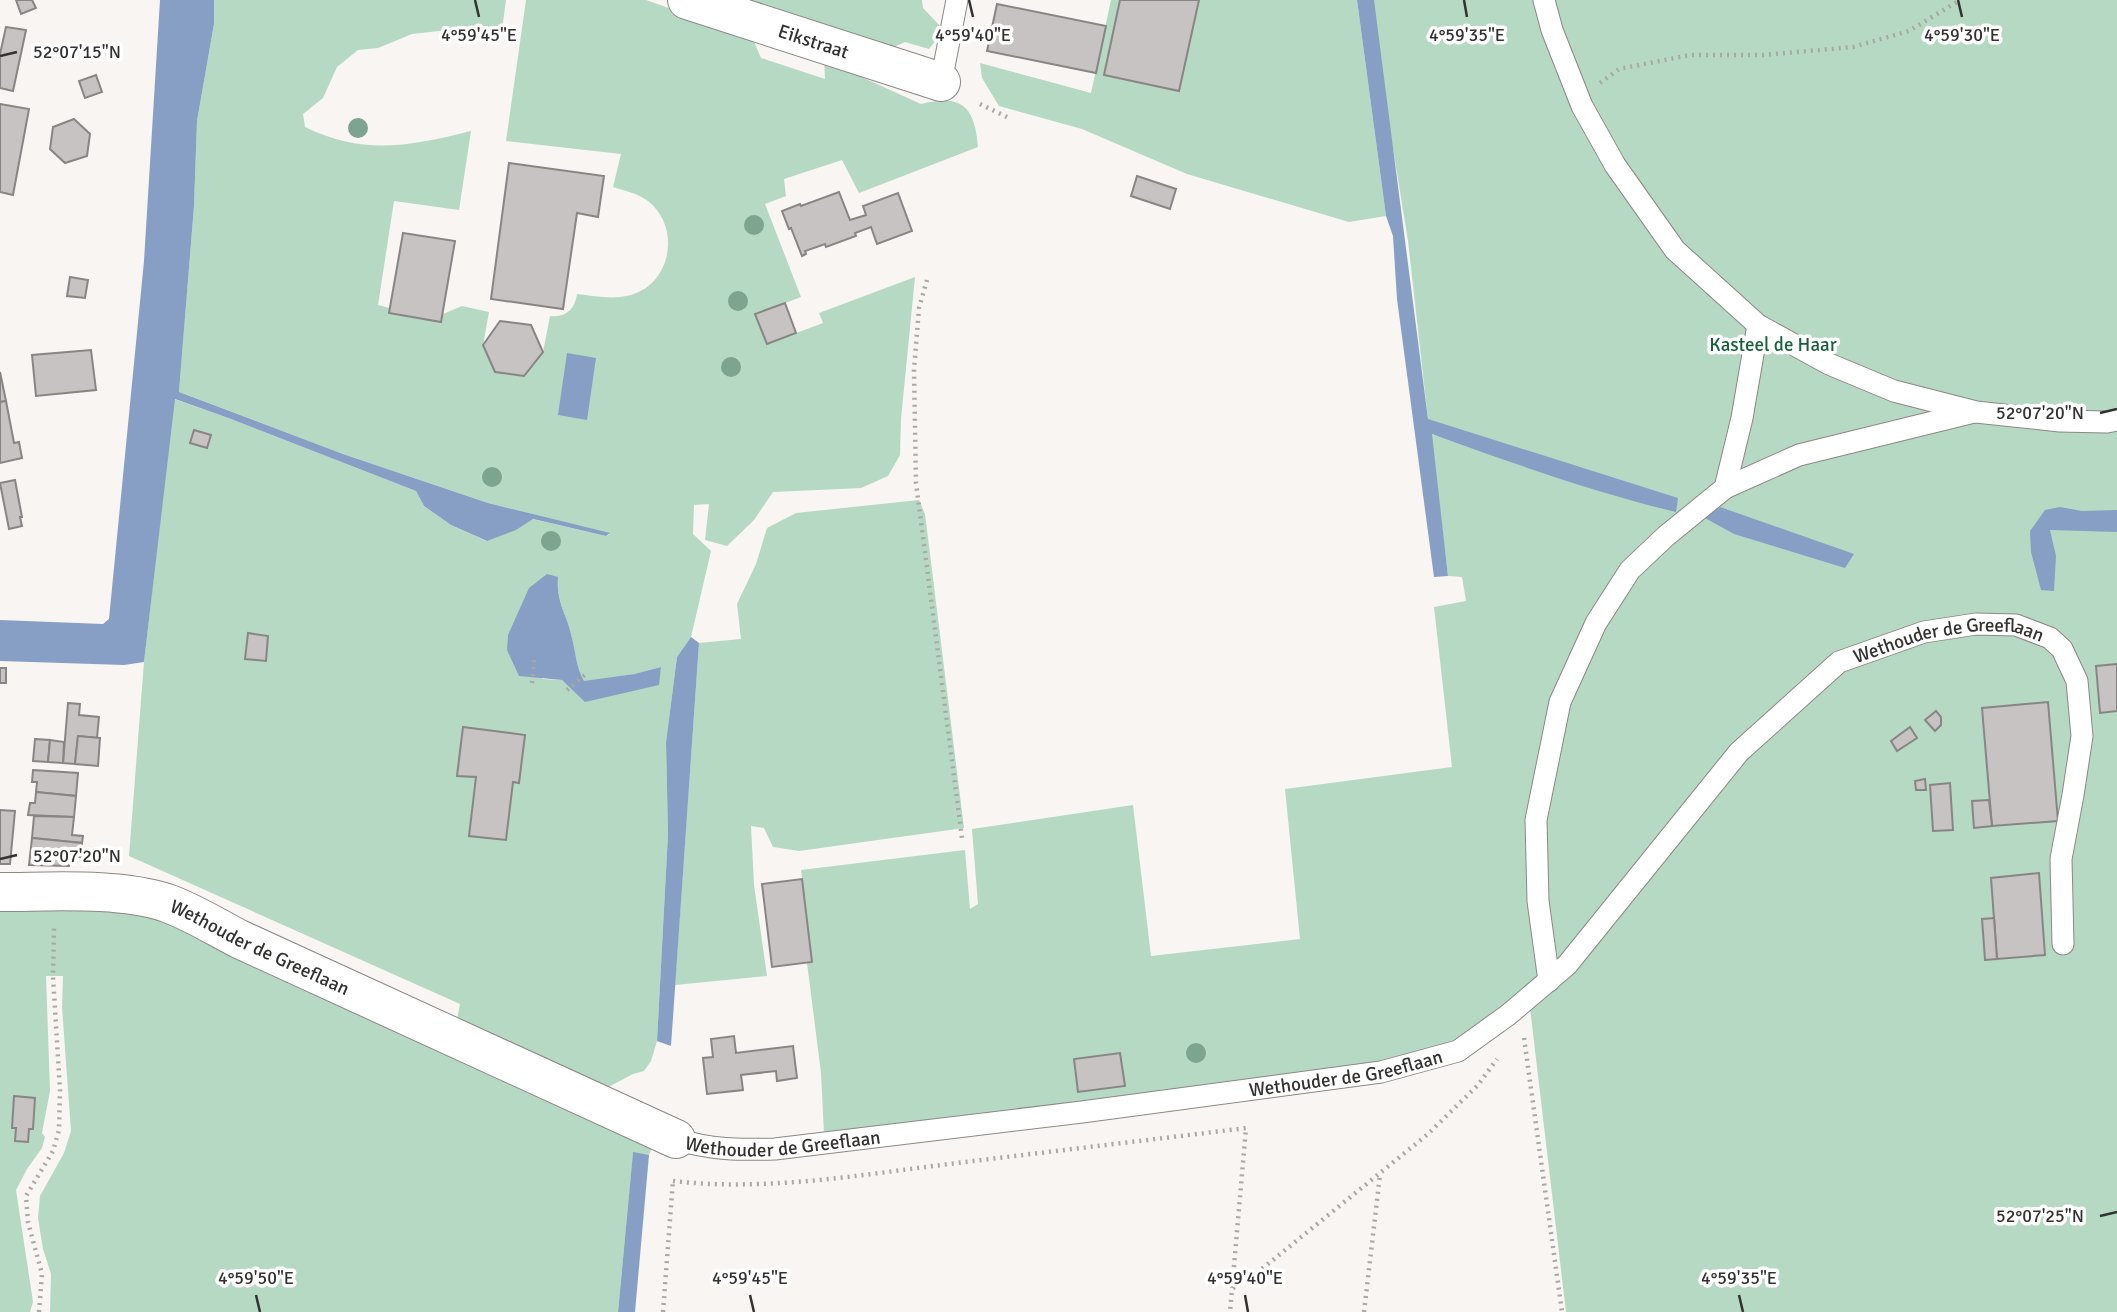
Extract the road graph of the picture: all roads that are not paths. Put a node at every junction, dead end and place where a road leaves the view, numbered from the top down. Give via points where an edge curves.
1 (687, 0) edge
2 (957, 0) edge
3 (1544, 0) edge
4 (941, 82) joint
5 (1758, 325) junction
6 (1976, 412) junction
7 (2117, 420) edge
8 (1725, 488) junction
9 (0, 892) edge
10 (2063, 944) dead end
11 (1549, 981) junction
12 (676, 1139) joint

1 - 4 street, Eikstraat
2 - 4 lane
3 - 5 lane via 1579,99 1615,165 1675,250
5 - 6 lane via 1829,364 1894,391
5 - 8 lane
6 - 7 lane via 2060,421
6 - 8 lane via 1799,455
8 - 11 lane via 1630,570 1596,623 1560,702 1536,820 1538,901
9 - 12 street, Wethouder de Greeflaan via 139,896 168,904
10 - 11 lane, Wethouder de Greeflaan via 2061,859 2082,736 2077,681 2062,649 2050,638 2016,625 1976,624 1924,632 1839,662 1739,752 1567,965
11 - 12 lane, Wethouder de Greeflaan via 1458,1051 1381,1072 775,1149 728,1150

